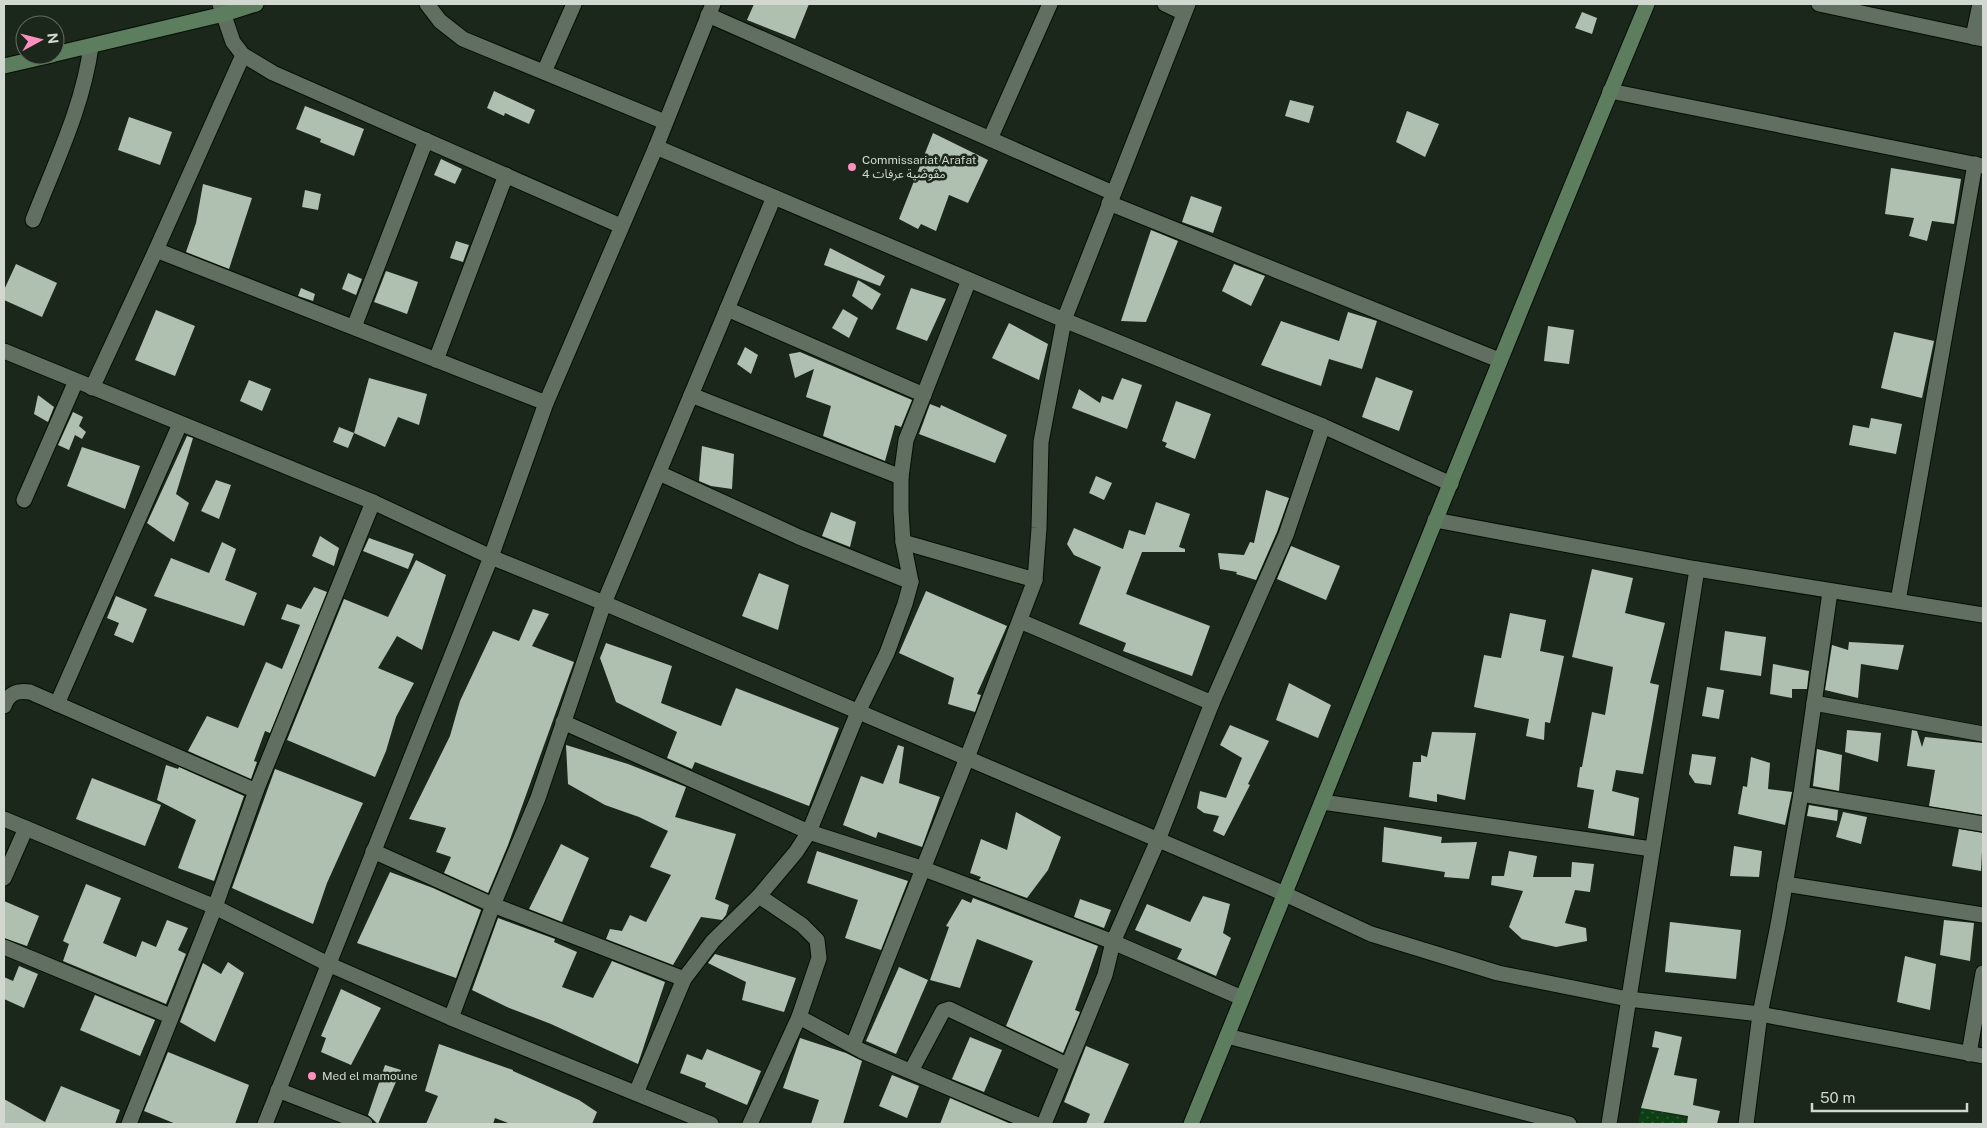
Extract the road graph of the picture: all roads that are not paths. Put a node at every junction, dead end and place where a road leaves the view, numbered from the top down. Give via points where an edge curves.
1 (256, 4) edge
2 (427, 4) edge
3 (574, 4) edge
4 (1050, 4) edge
5 (1166, 4) edge
6 (1647, 4) edge
7 (1819, 4) edge
8 (1980, 4) edge
9 (1186, 8) edge
10 (222, 9) edge
11 (710, 10) edge
12 (1978, 38) edge
13 (91, 46) junction
14 (65, 52) edge
15 (243, 55) junction
16 (544, 72) junction
17 (1610, 92) junction
18 (665, 122) junction
19 (990, 139) junction
20 (426, 140) junction
21 (656, 147) junction
22 (1979, 165) edge
23 (506, 175) junction
24 (774, 197) junction
25 (1111, 198) junction
26 (33, 220) dead end
27 (621, 226) junction
28 (156, 250) junction
29 (969, 280) junction
30 (727, 309) junction
31 (1064, 320) junction
32 (354, 328) junction
33 (4, 351) edge
34 (436, 360) junction
35 (1499, 360) junction
36 (76, 381) junction
37 (92, 388) junction
38 (924, 394) junction
39 (691, 395) junction
40 (546, 403) junction
41 (180, 424) junction
42 (1323, 426) junction
43 (659, 473) junction
44 (901, 477) junction
45 (1451, 484) junction
46 (24, 500) dead end
47 (373, 502) junction
48 (1435, 520) junction
49 (903, 542) junction
50 (491, 558) junction
51 (1697, 569) junction
52 (1035, 580) junction
53 (911, 582) junction
54 (1830, 592) junction
55 (1898, 601) junction
56 (604, 603) junction
57 (1983, 615) edge
58 (1020, 621) junction
59 (1212, 703) junction
60 (1814, 703) junction
61 (57, 704) junction
62 (4, 706) edge
63 (858, 712) junction
64 (563, 722) junction
65 (1983, 734) edge
66 (967, 758) junction
67 (256, 791) junction
68 (1801, 794) junction
69 (1322, 802) junction
70 (4, 819) edge
71 (1983, 824) edge
72 (26, 828) junction
73 (809, 832) junction
74 (1158, 840) junction
75 (1652, 849) junction
76 (373, 851) junction
77 (924, 868) junction
78 (4, 878) edge
79 (1785, 884) junction
80 (1285, 894) junction
81 (759, 896) junction
82 (493, 905) junction
83 (215, 907) junction
84 (1983, 915) edge
85 (1113, 942) junction
86 (4, 947) edge
87 (328, 964) junction
88 (1983, 973) edge
89 (684, 979) junction
90 (1242, 998) junction
91 (1628, 999) junction
92 (1760, 1014) junction
93 (170, 1016) junction
94 (799, 1017) junction
95 (452, 1018) junction
96 (1228, 1036) junction
97 (853, 1045) junction
98 (1976, 1055) edge
99 (1068, 1065) junction
100 (911, 1072) junction
101 (278, 1090) junction
102 (636, 1093) junction
103 (129, 1124) edge
104 (265, 1124) edge
105 (365, 1124) edge
106 (711, 1124) edge
107 (750, 1124) edge
108 (1035, 1124) edge
109 (1044, 1124) edge
110 (1191, 1124) edge
111 (1569, 1124) edge
112 (1609, 1124) edge
113 (1746, 1124) edge

1 - 10 street
2 - 16 street via 440,21 463,39
3 - 16 street
4 - 19 street
5 - 9 street
6 - 17 street
7 - 12 street
8 - 12 street
9 - 25 street
10 - 13 street
10 - 15 street via 233,42
11 - 18 street
11 - 19 street
13 - 14 street
13 - 26 street via 76,111
15 - 20 street via 274,73
15 - 28 street
16 - 18 street
17 - 22 street
17 - 35 street
18 - 21 street
19 - 25 street
20 - 23 street
20 - 32 street
21 - 24 street
21 - 27 street
22 - 55 street
23 - 27 street
23 - 34 street
24 - 29 street
24 - 30 street
25 - 31 street
25 - 35 street
27 - 40 street
28 - 32 street
28 - 37 street
29 - 31 street
29 - 38 street
30 - 38 street
30 - 39 street
31 - 42 street
31 - 52 street via 1040,442
32 - 34 street
33 - 36 street
34 - 40 street
35 - 45 street
36 - 37 street
36 - 46 street
37 - 41 street
38 - 44 street via 906,440
39 - 43 street
39 - 44 street
40 - 50 street
41 - 47 street
41 - 61 street
42 - 45 street
42 - 59 street via 1286,535
43 - 53 street via 799,537
43 - 56 street
44 - 49 street
45 - 48 street
47 - 50 street
47 - 67 street
48 - 51 street
48 - 69 street
49 - 52 street
49 - 53 street
50 - 56 street
50 - 76 street
51 - 54 street
51 - 75 street
52 - 58 street
53 - 63 street via 896,632
54 - 55 street
54 - 60 street
55 - 57 street
56 - 63 street
56 - 64 street
58 - 59 street
58 - 66 street
59 - 74 street
60 - 65 street
60 - 68 street
61 - 62 street via 22,691 8,697
61 - 67 street
63 - 66 street
63 - 73 street
64 - 73 street
64 - 82 street via 538,798
66 - 74 street
66 - 77 street
67 - 83 street
68 - 71 street
68 - 79 street
69 - 75 street
69 - 80 street
70 - 72 street
72 - 78 street
72 - 83 street
73 - 77 street
73 - 81 street
74 - 80 street
74 - 85 street
75 - 91 street
76 - 82 street
76 - 87 street
77 - 85 street
77 - 97 street
79 - 84 street
79 - 92 street
80 - 90 street
80 - 91 street via 1371,934 1432,954 1498,973
81 - 89 street via 713,941
81 - 94 street via 802,925 817,940 819,958
82 - 89 street
82 - 95 street
83 - 87 street
83 - 93 street
85 - 90 street
85 - 99 street via 1105,975
86 - 93 street
87 - 95 street
87 - 101 street
88 - 98 street
89 - 102 street
90 - 96 street
91 - 92 street
91 - 112 street
92 - 98 street
92 - 113 street
93 - 103 street
94 - 97 street
94 - 107 street
95 - 102 street
96 - 110 street
96 - 111 street
97 - 100 street
99 - 100 street via 949,1009 943,1011
99 - 109 street
100 - 108 street
101 - 104 street
101 - 105 street
102 - 106 street

